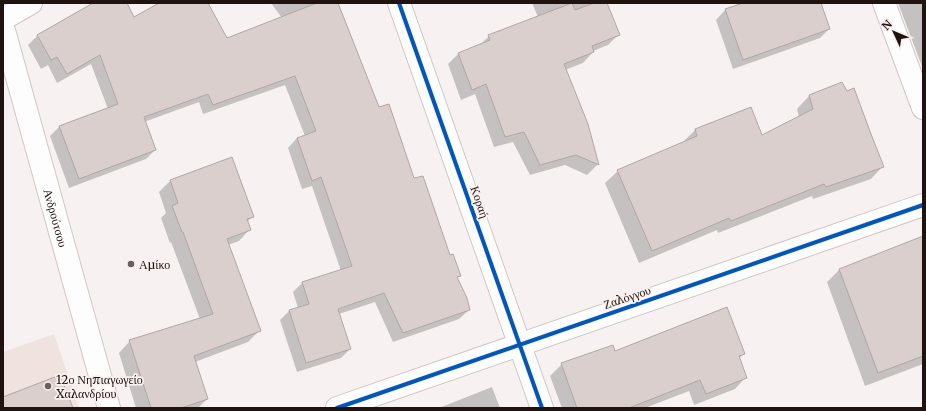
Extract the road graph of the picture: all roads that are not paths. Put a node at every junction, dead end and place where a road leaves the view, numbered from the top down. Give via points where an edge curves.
1 (31, 3) edge
2 (399, 3) edge
3 (884, 3) edge
4 (3, 19) edge
5 (3, 27) edge
6 (923, 108) edge
7 (923, 205) edge
8 (520, 345) junction
9 (109, 408) edge
10 (337, 408) edge
11 (542, 408) edge

1 - 4 street
2 - 8 street, Κοραή
3 - 6 street
5 - 9 street, Ανδρούτσου
7 - 8 street, Ζαλόγγου
8 - 10 street, Ζαλόγγου
8 - 11 street, Κοραή

